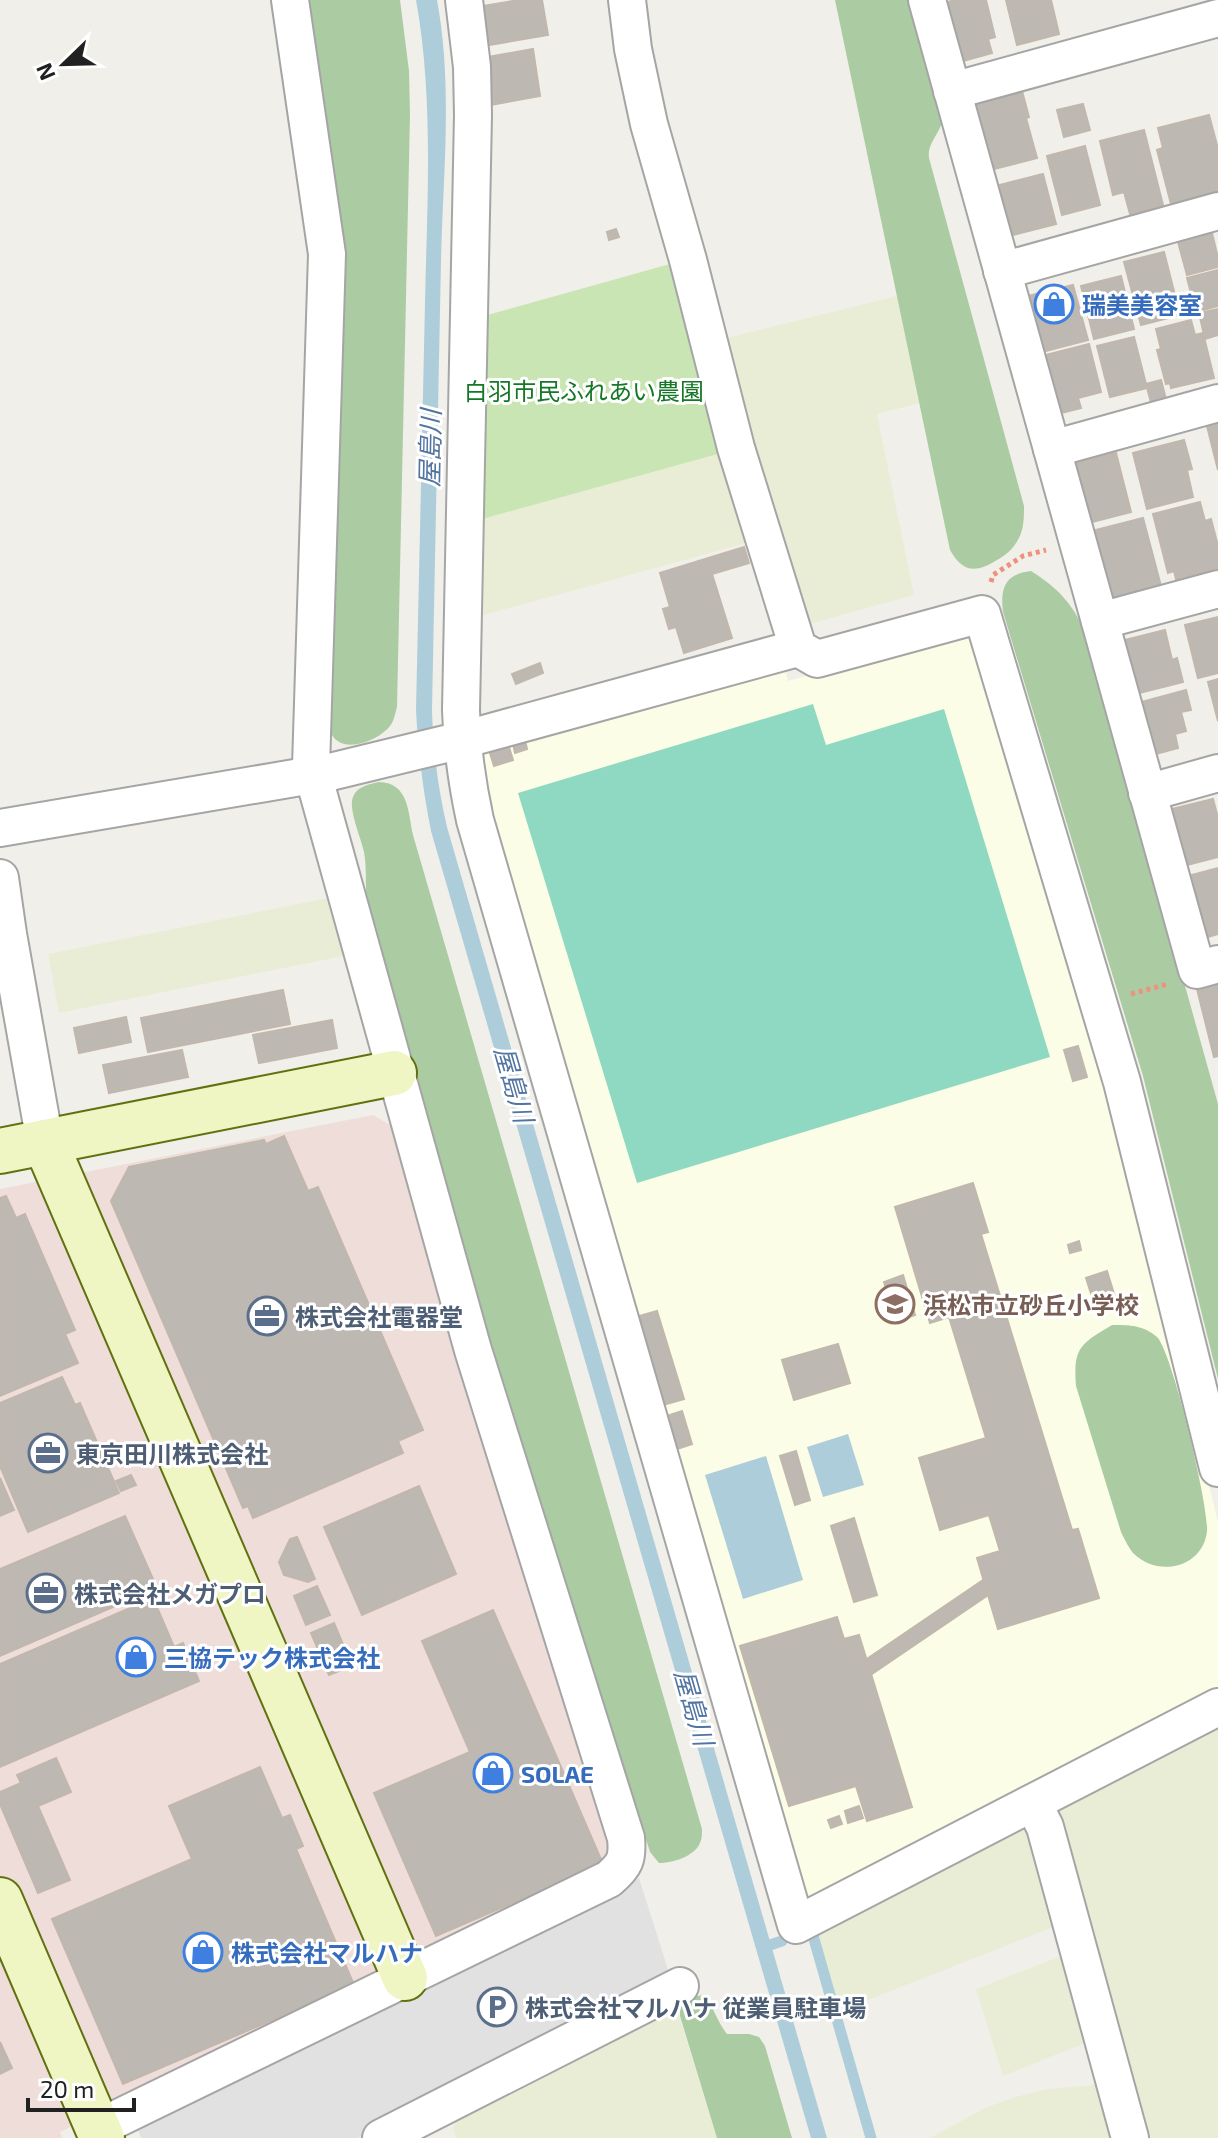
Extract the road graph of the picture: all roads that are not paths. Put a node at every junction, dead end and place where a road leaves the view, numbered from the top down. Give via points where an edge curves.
1 (290, 0) edge
2 (464, 0) edge
3 (627, 0) edge
4 (927, 0) edge
5 (1218, 18) edge
6 (952, 91) junction
7 (1218, 211) edge
8 (1002, 271) junction
9 (1218, 403) edge
10 (1052, 449) junction
11 (1218, 589) edge
12 (1100, 621) junction
13 (798, 648) junction
14 (455, 742) junction
15 (1218, 773) edge
16 (313, 775) junction
17 (1147, 793) junction
18 (0, 828) edge
19 (0, 878) edge
20 (1218, 964) edge
21 (394, 1073) junction
22 (45, 1142) junction
23 (0, 1151) edge
24 (1218, 1468) edge
25 (1218, 1707) edge
26 (1033, 1803) junction
27 (0, 1900) edge
28 (405, 1978) junction
29 (680, 1986) dead end
30 (439, 2125) edge
31 (100, 2133) edge
32 (381, 2138) edge
33 (1130, 2138) edge

1 - 16 street via 327,254
2 - 14 street via 473,115
3 - 13 street via 649,124 736,448
4 - 6 street
5 - 6 street
6 - 8 street
7 - 8 street
8 - 10 street
9 - 10 street
10 - 12 street
11 - 12 street
12 - 17 street
13 - 14 street
13 - 24 street via 817,659 982,614 1122,1082
14 - 16 street
14 - 26 street via 796,1925
15 - 17 street
16 - 18 street
16 - 21 street
17 - 20 street via 1197,970
19 - 22 street
21 - 22 street
21 - 28 street via 487,1399 628,1854 609,1879
22 - 23 street
22 - 28 street
25 - 26 street
26 - 33 street via 1045,1827
27 - 31 street
28 - 31 street
29 - 30 street
30 - 32 street

